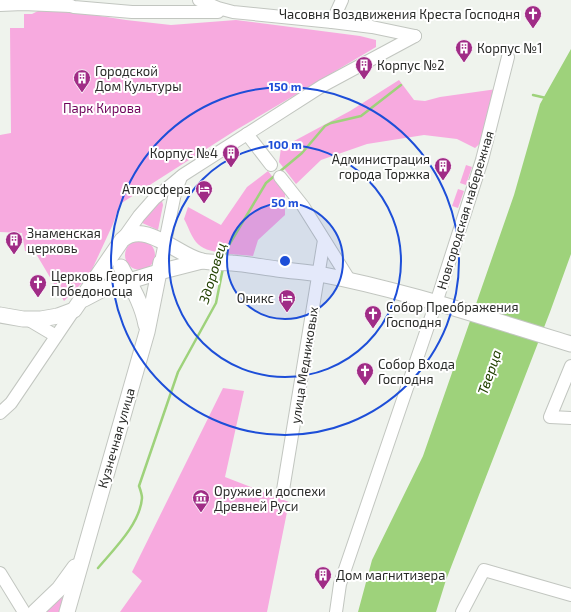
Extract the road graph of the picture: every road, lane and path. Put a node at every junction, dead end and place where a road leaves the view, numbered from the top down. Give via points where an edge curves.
1 (61, 0) edge
2 (175, 0) edge
3 (199, 0) edge
4 (342, 0) edge
5 (27, 2) edge
6 (0, 5) edge
7 (74, 7) junction
8 (164, 11) junction
9 (233, 12) junction
10 (332, 22) junction
11 (508, 57) dead end
12 (247, 134) junction
13 (270, 165) dead end
14 (183, 175) junction
15 (280, 177) dead end
16 (169, 221) junction
17 (324, 240) junction
18 (121, 242) junction
19 (180, 252) junction
20 (156, 260) junction
21 (200, 263) junction
22 (121, 267) junction
23 (319, 274) junction
24 (129, 281) junction
25 (350, 281) junction
26 (439, 305) junction
27 (77, 306) junction
28 (152, 307) junction
29 (0, 315) edge
30 (29, 320) junction
31 (146, 332) junction
32 (56, 336) junction
33 (571, 344) edge
34 (571, 366) edge
35 (0, 413) edge
36 (571, 418) edge
37 (283, 490) dead end
38 (86, 544) junction
39 (0, 574) edge
40 (571, 595) edge
41 (24, 612) edge
42 (35, 612) edge
43 (67, 612) edge
44 (336, 612) edge
45 (462, 612) edge

1 - 7 street
2 - 8 street via 172,6
3 - 9 street
4 - 10 street
5 - 6 street
5 - 7 street
7 - 8 street via 132,12
8 - 9 street
9 - 10 street
10 - 12 street via 415,36 322,86
11 - 26 street, Новгородская набережная via 482,160
12 - 13 street
12 - 14 street
14 - 16 street via 175,190
14 - 18 street via 154,199
15 - 17 street via 303,206
16 - 19 street
16 - 20 street
17 - 23 street, улица Медниковых
17 - 25 street
18 - 20 main road via 128,235 143,233
18 - 22 main road via 117,256
18 - 27 main road
19 - 20 main road
19 - 21 main road
20 - 21 main road
20 - 22 main road via 137,277
20 - 24 main road
20 - 28 main road
21 - 23 main road via 233,263
21 - 28 main road via 179,271 166,282
22 - 24 main road
23 - 25 main road
23 - 37 street, улица Медниковых
24 - 27 main road via 99,290 87,296
24 - 31 main road via 140,303
25 - 26 main road
26 - 33 main road
26 - 44 street, Новгородская набережная via 340,584
27 - 30 main road via 52,318
27 - 32 street
28 - 31 main road, Кузнечная улица
29 - 30 main road
30 - 32 street
31 - 38 main road, Кузнечная улица
32 - 35 street via 11,403
34 - 36 street via 550,417
38 - 42 main road via 70,576
38 - 43 main road
39 - 41 street
40 - 45 street via 484,570

